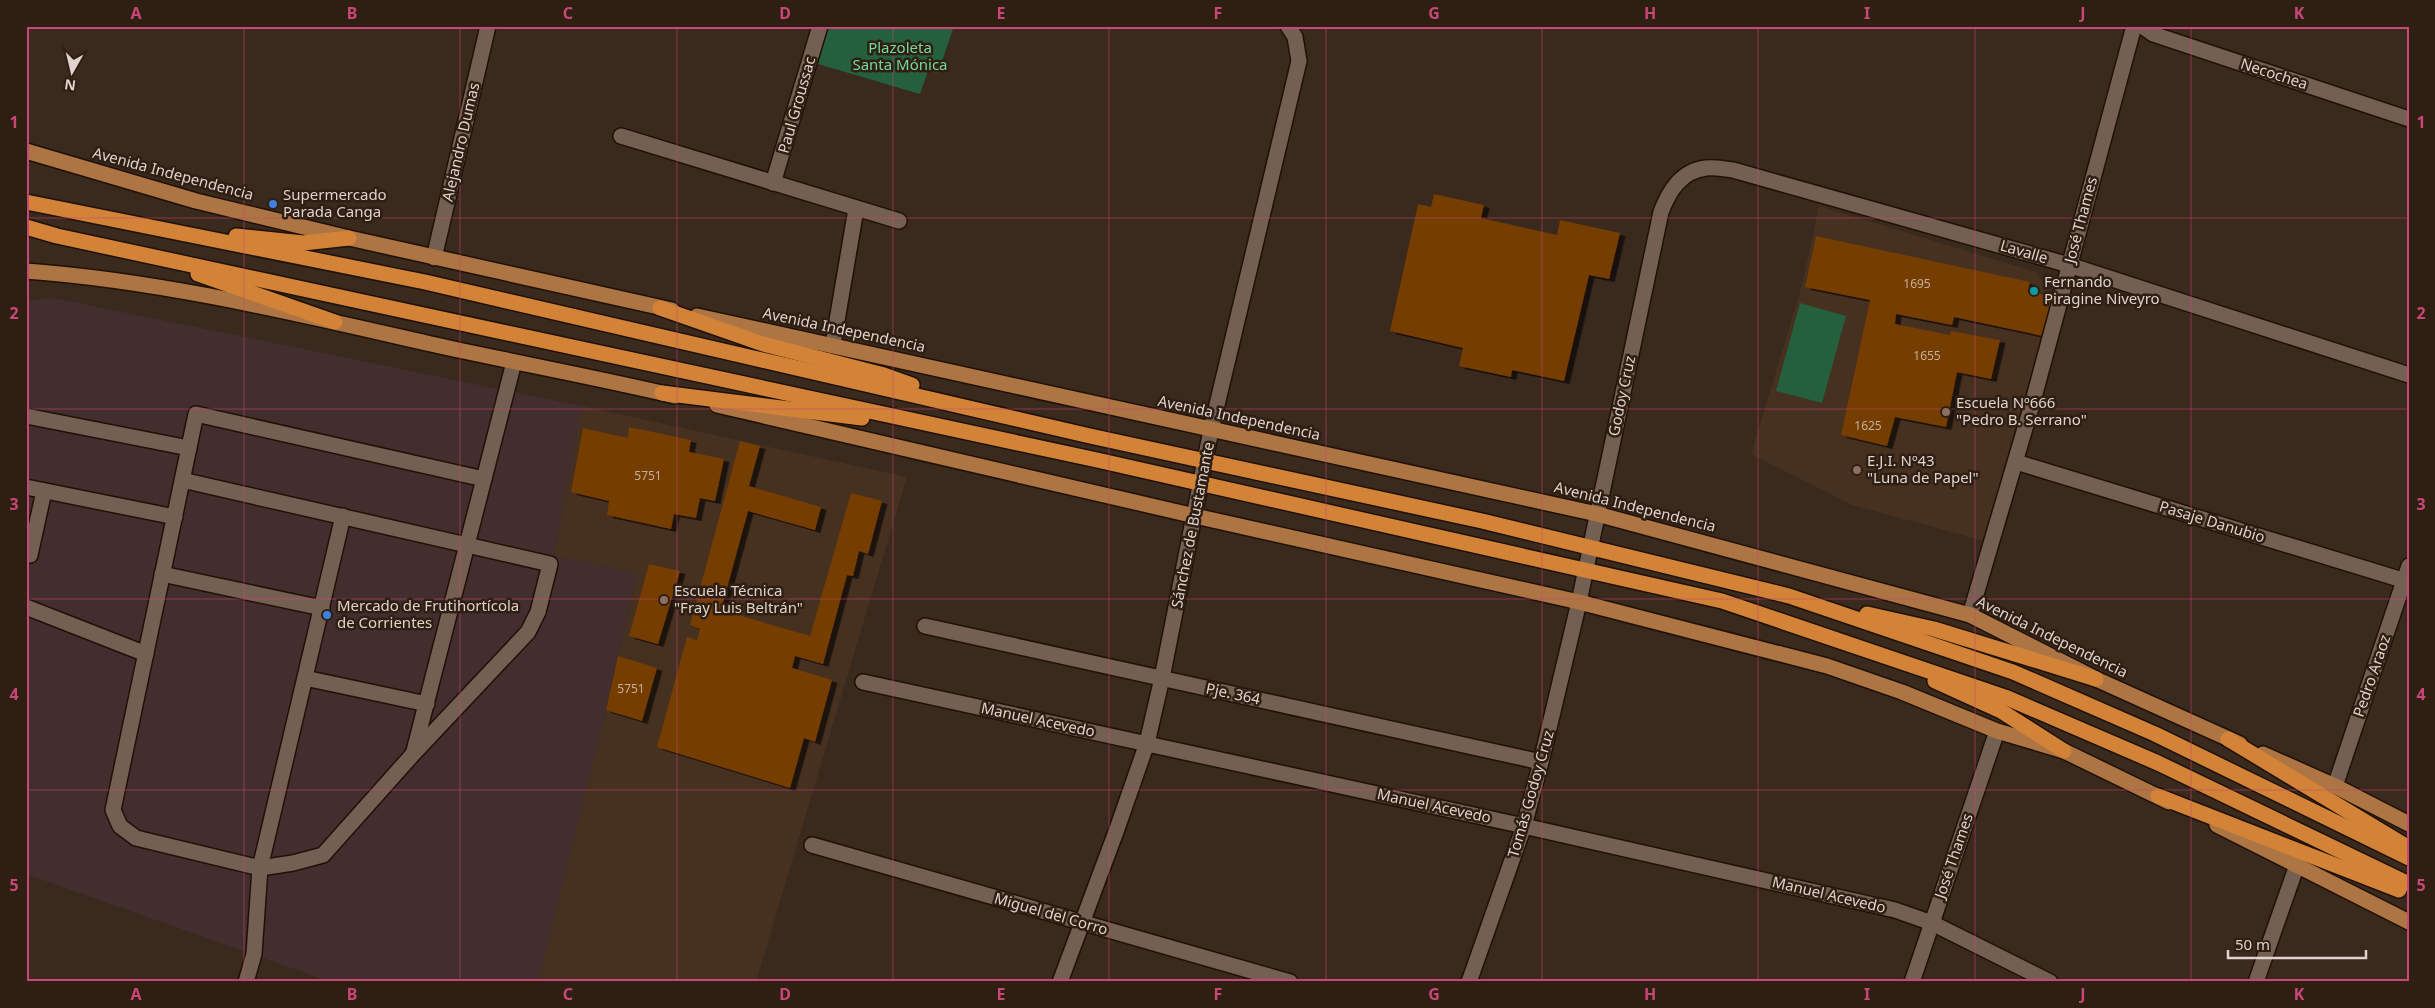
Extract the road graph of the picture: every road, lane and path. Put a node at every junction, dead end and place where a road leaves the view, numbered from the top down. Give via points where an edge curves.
1 (488, 26) edge
2 (820, 26) edge
3 (1288, 26) edge
4 (2134, 26) edge
5 (2142, 26) edge
6 (2409, 119) edge
7 (621, 136) dead end
8 (26, 151) edge
9 (774, 183) junction
10 (1669, 191) joint
11 (26, 202) edge
12 (856, 209) junction
13 (899, 221) dead end
14 (139, 225) junction
15 (26, 227) edge
16 (26, 236) edge
17 (57, 236) junction
18 (349, 238) junction
19 (123, 249) junction
20 (434, 258) junction
21 (2069, 265) junction
22 (26, 272) edge
23 (660, 308) junction
24 (335, 322) junction
25 (833, 344) junction
26 (514, 362) junction
27 (2409, 375) edge
28 (662, 393) junction
29 (972, 407) junction
30 (26, 416) edge
31 (1211, 430) junction
32 (961, 431) junction
33 (189, 448) junction
34 (1206, 459) junction
35 (2016, 462) junction
36 (484, 478) junction
37 (182, 480) junction
38 (1201, 483) junction
39 (26, 487) edge
40 (44, 491) junction
41 (1597, 514) junction
42 (343, 516) junction
43 (1195, 516) junction
44 (174, 517) junction
45 (466, 546) junction
46 (1591, 546) junction
47 (26, 554) edge
48 (1586, 570) junction
49 (162, 574) junction
50 (2407, 576) edge
51 (1789, 596) junction
52 (1579, 602) junction
53 (26, 607) edge
54 (322, 608) junction
55 (1970, 614) junction
56 (926, 626) dead end
57 (1863, 648) junction
58 (146, 654) junction
59 (305, 678) junction
60 (1162, 678) junction
61 (2096, 679) junction
62 (864, 682) dead end
63 (427, 704) junction
64 (1997, 731) junction
65 (2228, 739) junction
66 (1146, 743) junction
67 (2064, 751) junction
68 (414, 753) junction
69 (1541, 762) junction
70 (2336, 786) junction
71 (2158, 796) junction
72 (2409, 824) edge
73 (1524, 826) junction
74 (812, 845) dead end
75 (2409, 848) edge
76 (2409, 858) edge
77 (2297, 864) junction
78 (260, 868) junction
79 (2409, 884) edge
80 (2409, 894) edge
81 (2409, 922) edge
82 (1932, 923) junction
83 (1082, 924) junction
84 (246, 982) edge
85 (1060, 982) edge
86 (1290, 982) edge
87 (1469, 982) edge
88 (1912, 982) edge
89 (2050, 982) edge
90 (2256, 982) edge

1 - 20 street, Alejandro Dumas
2 - 9 street, Paul Groussac
3 - 31 street, Sánchez de Bustamante via 1295,37 1299,60
4 - 21 street, José Thames
5 - 6 street, Necochea via 2153,34
7 - 9 street
8 - 18 main road, Avenida Independencia via 196,201
9 - 12 street
10 - 21 street, Lavalle via 1686,175 1706,168 1733,170
10 - 41 street, Godoy Cruz via 1661,212
11 - 14 highway
12 - 13 street
12 - 25 street
14 - 18 highway via 303,243
14 - 29 highway via 425,282
15 - 17 highway
16 - 17 highway
17 - 19 highway
18 - 20 main road, Avenida Independencia
19 - 24 highway
19 - 32 highway
20 - 23 main road, Avenida Independencia
21 - 27 street, Lavalle
21 - 35 street, José Thames
22 - 24 main road via 156,287
23 - 25 main road, Avenida Independencia
23 - 29 highway via 763,344 884,375
24 - 26 main road
25 - 31 main road, Avenida Independencia
26 - 28 main road
26 - 36 street
28 - 32 highway
28 - 43 main road
29 - 34 highway via 1090,436
30 - 33 street
31 - 34 street, Sánchez de Bustamante
31 - 41 main road, Avenida Independencia
32 - 38 highway
33 - 36 street via 196,414
33 - 37 street
34 - 38 street, Sánchez de Bustamante
34 - 46 highway
35 - 50 street, Pasaje Danubio
35 - 55 street, José Thames
36 - 45 street
37 - 42 street
37 - 44 street
38 - 43 street, Sánchez de Bustamante
38 - 48 highway
39 - 40 street
40 - 44 street
40 - 47 street via 30,556
41 - 46 street, Godoy Cruz
41 - 55 main road, Avenida Independencia
42 - 45 street
42 - 54 street
43 - 52 main road
43 - 60 street, Sánchez de Bustamante
44 - 49 street
45 - 63 street
45 - 68 street via 550,564 538,612 528,632
46 - 48 street, Godoy Cruz
46 - 51 highway
48 - 52 street, Godoy Cruz
48 - 57 highway via 1722,601
49 - 54 street
49 - 58 street
50 - 70 street, Pedro Araoz
51 - 61 highway via 1934,629
51 - 76 highway via 2014,672 2155,734
52 - 64 main road via 1827,666
52 - 69 street, Tomás Godoy Cruz
53 - 58 street
54 - 59 street
55 - 61 main road, Avenida Independencia
56 - 60 street, Pje. 364
57 - 67 highway via 2001,711
57 - 79 highway via 2005,697 2158,763
58 - 78 street via 113,810 120,826 136,838
59 - 63 street
59 - 78 street
60 - 66 street, Sánchez de Bustamante
60 - 69 street, Pje. 364
61 - 65 main road, Avenida Independencia
62 - 66 street, Manuel Acevedo
63 - 68 street
64 - 67 main road
64 - 82 street, José Thames
65 - 70 main road, Avenida Independencia
65 - 75 highway
66 - 73 street, Manuel Acevedo
66 - 83 street, Sánchez de Bustamante
67 - 71 main road
68 - 78 street via 323,855
69 - 73 street, Tomás Godoy Cruz
70 - 72 main road, Avenida Independencia
71 - 77 main road
71 - 80 highway
73 - 82 street, Manuel Acevedo via 1895,910
73 - 87 street, Tomás Godoy Cruz
74 - 83 street, Miguel del Corro
77 - 81 main road
77 - 90 street
78 - 84 street via 254,954
82 - 88 street, José Thames
82 - 89 street, Manuel Acevedo
83 - 85 street, Sánchez de Bustamante
83 - 86 street, Miguel del Corro

